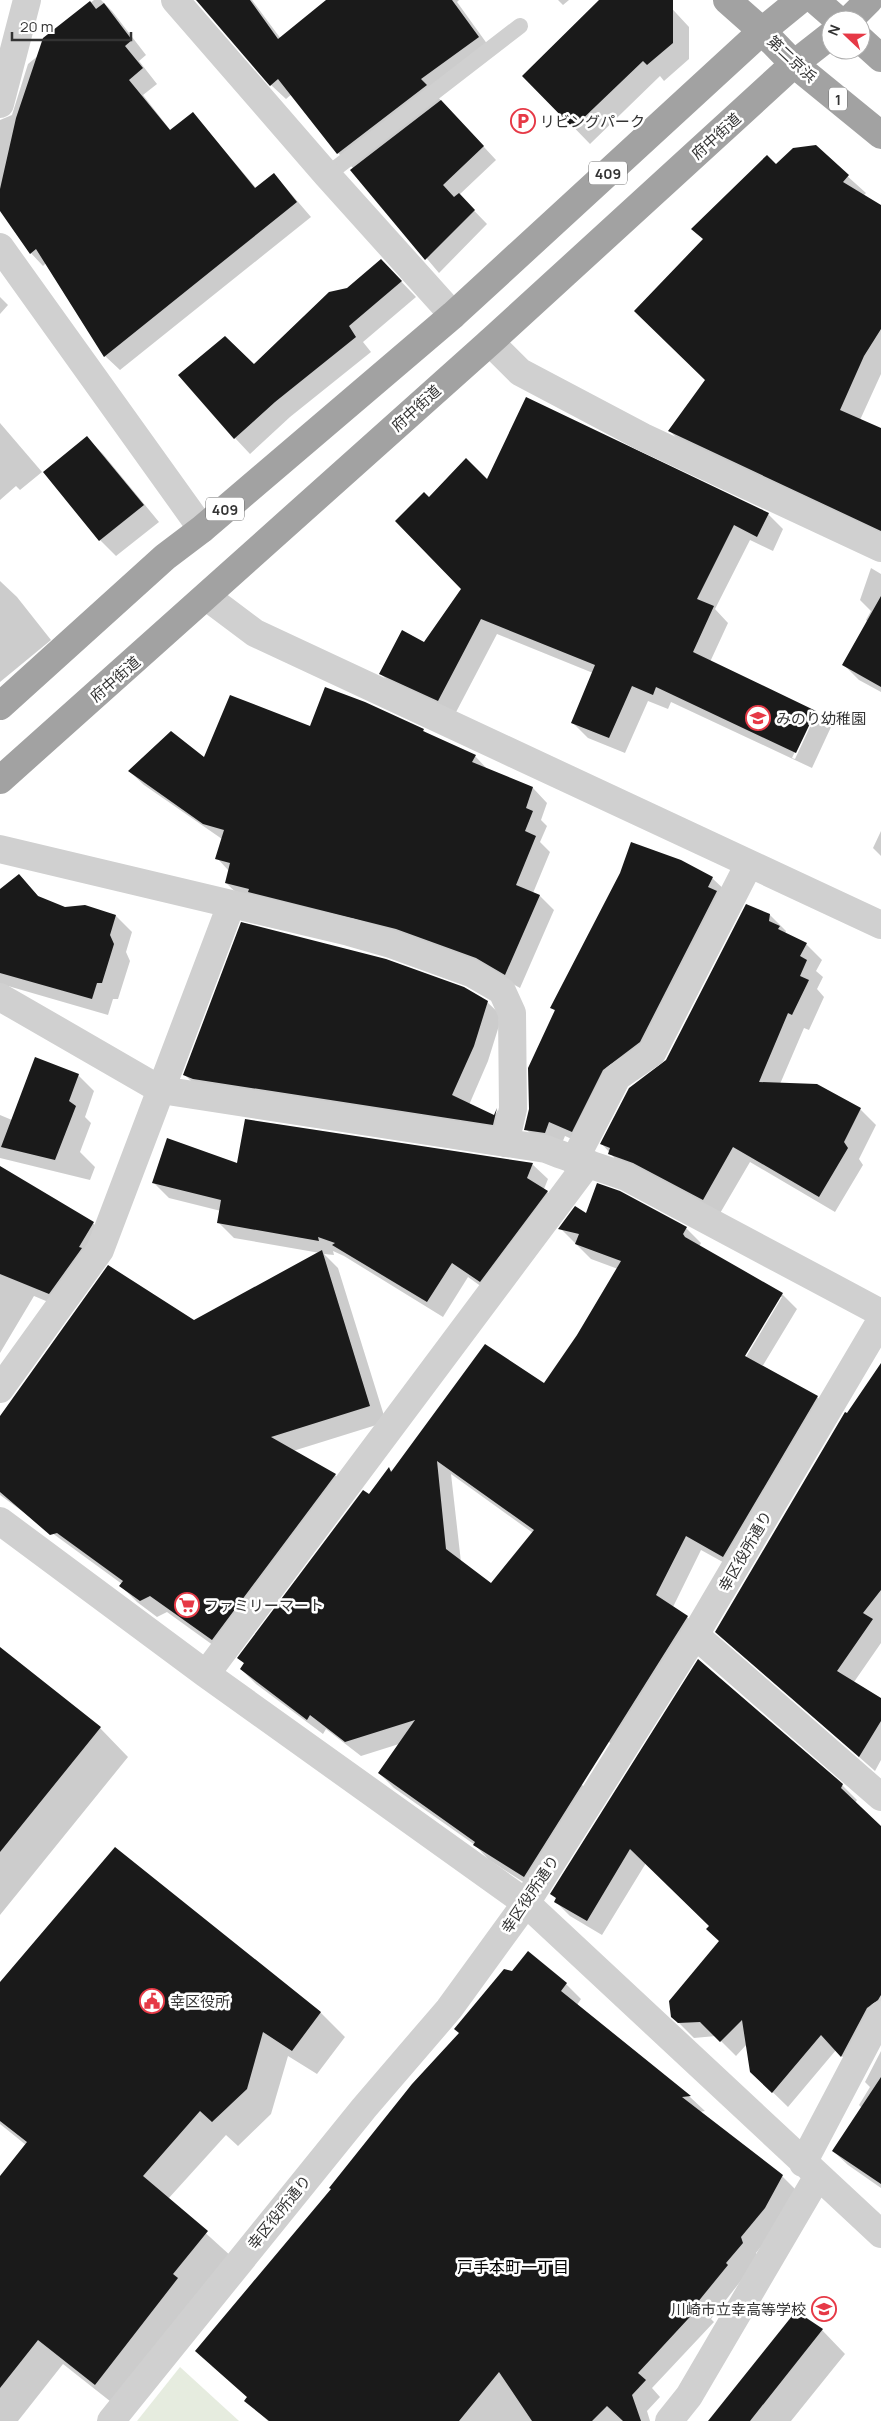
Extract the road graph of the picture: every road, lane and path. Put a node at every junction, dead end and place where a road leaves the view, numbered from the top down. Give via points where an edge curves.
1 (27, 0) edge
2 (175, 0) edge
3 (727, 0) edge
4 (800, 0) edge
5 (815, 0) edge
6 (869, 0) edge
7 (826, 10) edge
8 (859, 10) edge
9 (520, 26) dead end
10 (762, 31) junction
11 (821, 44) edge
12 (871, 49) edge
13 (881, 58) edge
14 (794, 64) junction
15 (0, 104) edge
16 (881, 135) edge
17 (327, 176) junction
18 (0, 247) edge
19 (453, 315) junction
20 (490, 342) junction
21 (202, 529) junction
22 (881, 548) edge
23 (207, 597) junction
24 (0, 706) edge
25 (0, 780) edge
26 (0, 849) edge
27 (749, 864) junction
28 (231, 905) junction
29 (881, 926) edge
30 (0, 997) edge
31 (161, 1090) junction
32 (505, 1143) junction
33 (581, 1162) junction
34 (881, 1313) edge
35 (881, 1320) edge
36 (0, 1389) edge
37 (0, 1521) edge
38 (696, 1635) junction
39 (206, 1674) junction
40 (881, 1796) edge
41 (526, 1903) junction
42 (881, 2015) edge
43 (811, 2170) junction
44 (881, 2234) edge
45 (110, 2421) edge
46 (669, 2421) edge

1 - 15 street
2 - 17 street
3 - 10 highway, 第二京浜 / 1
4 - 10 highway, 409
5 - 7 highway
6 - 8 highway
9 - 17 lane
10 - 14 highway, 第二京浜 / 1
10 - 19 highway, 409
11 - 14 highway, 府中街道
12 - 13 highway
14 - 16 highway, 第二京浜 / 1
14 - 20 highway, 府中街道
17 - 19 street
18 - 21 street
19 - 21 highway, 409
20 - 22 street via 529,377 643,437
20 - 23 highway, 府中街道
21 - 24 highway, 409 via 165,557
23 - 25 highway, 府中街道
23 - 27 street via 255,633
26 - 28 street
27 - 29 street
27 - 33 street via 652,1053 617,1077
28 - 31 street
28 - 32 street via 391,944 471,973 502,992 512,1013 513,1109
30 - 31 street
31 - 32 street
31 - 36 street via 100,1250
32 - 33 street via 546,1149
33 - 34 street via 626,1177
33 - 39 street
35 - 38 street, 幸区役所通り
37 - 39 street
38 - 40 street
38 - 41 street, 幸区役所通り
39 - 41 street
41 - 43 street
41 - 45 street, 幸区役所通り via 449,2008
42 - 43 street
43 - 44 street
43 - 46 street via 689,2396

